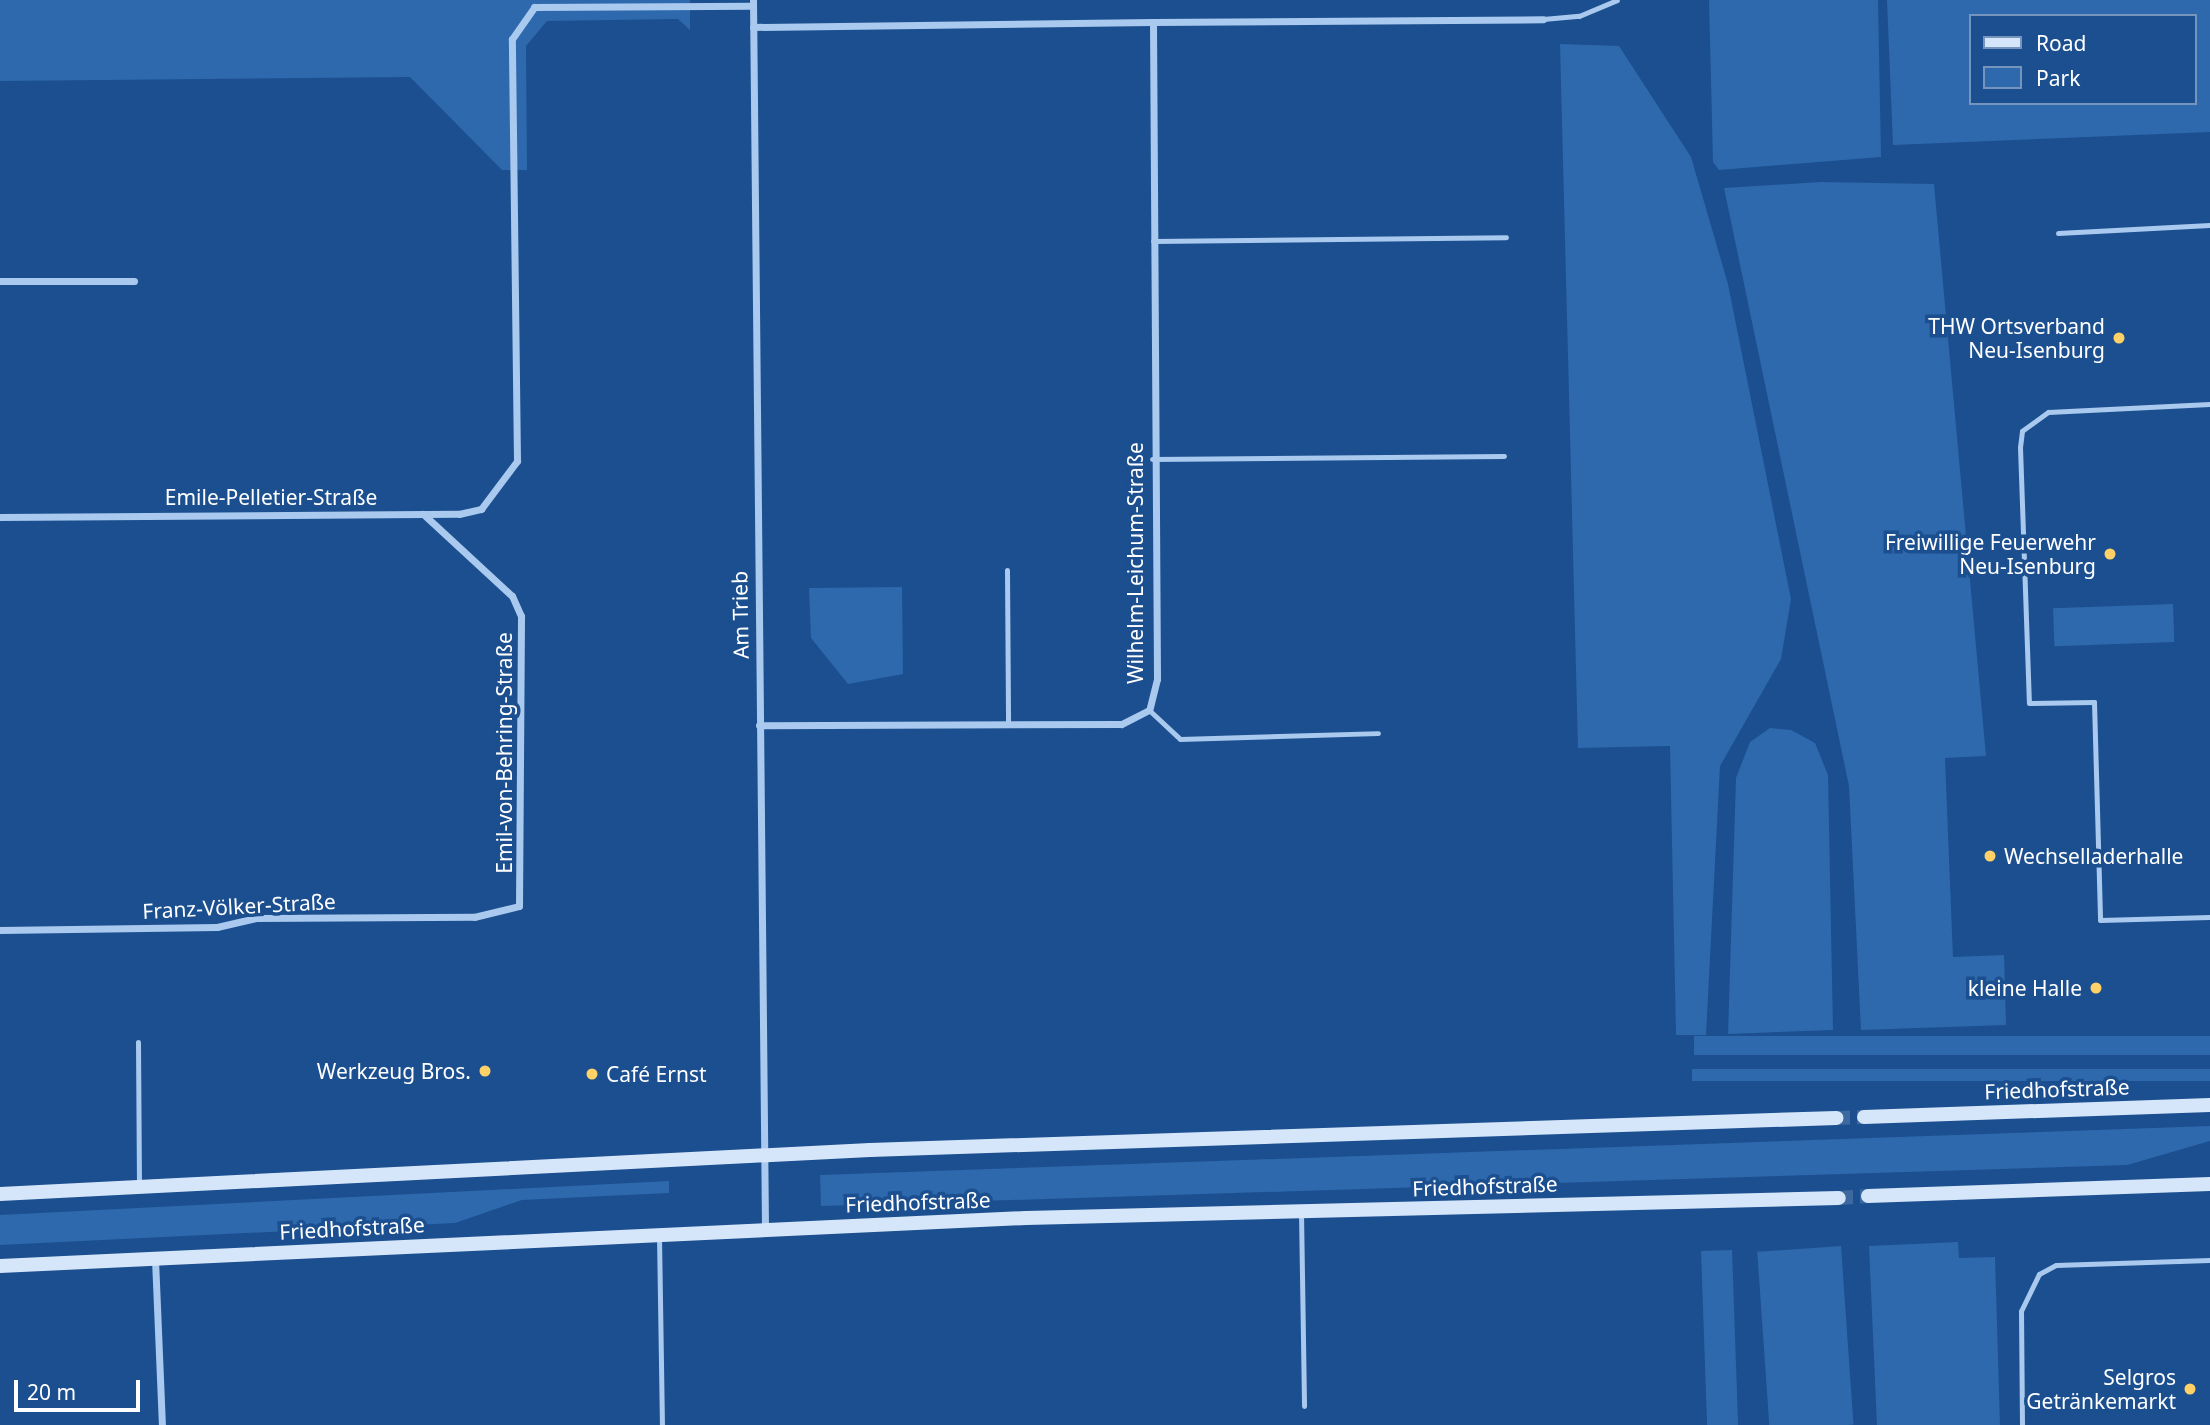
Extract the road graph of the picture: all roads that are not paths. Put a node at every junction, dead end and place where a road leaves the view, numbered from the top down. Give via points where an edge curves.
1 (1617, 0) edge
2 (753, 3) edge
3 (1543, 19) joint
4 (1153, 22) junction
5 (753, 27) junction
6 (2210, 225) edge
7 (2058, 233) dead end
8 (1506, 237) dead end
9 (1153, 241) junction
10 (0, 281) edge
11 (134, 281) dead end
12 (2210, 404) edge
13 (1504, 456) dead end
14 (1152, 459) junction
15 (423, 514) junction
16 (0, 517) edge
17 (1007, 570) dead end
18 (1149, 710) junction
19 (1008, 724) junction
20 (759, 725) junction
21 (1378, 733) dead end
22 (519, 906) joint
23 (2210, 917) edge
24 (0, 930) edge
25 (138, 1042) dead end
26 (2210, 1105) edge
27 (1864, 1117) tunnel mouth
28 (1836, 1118) tunnel mouth
29 (763, 1156) junction
30 (2210, 1184) edge
31 (139, 1188) junction
32 (0, 1194) edge
33 (1868, 1196) tunnel mouth
34 (1839, 1198) tunnel mouth
35 (1301, 1212) junction
36 (765, 1230) junction
37 (659, 1233) junction
38 (155, 1259) junction
39 (2210, 1260) edge
40 (0, 1266) edge
41 (1304, 1406) dead end
42 (162, 1425) edge
43 (662, 1425) edge
44 (2022, 1425) edge

1 - 3 lane via 1579,16
2 - 5 street, Am Trieb
2 - 15 street, Emile-Pelletier-Straße via 534,7 512,39 517,461 481,509
3 - 4 street
4 - 5 street
4 - 9 street, Wilhelm-Leichum-Straße
5 - 20 street, Am Trieb
6 - 7 lane
8 - 9 lane
9 - 14 street, Wilhelm-Leichum-Straße
10 - 11 street
12 - 23 lane via 2048,412 2022,432 2020,447 2029,703 2094,702 2100,920
13 - 14 lane
14 - 18 street, Wilhelm-Leichum-Straße via 1157,679
15 - 16 street, Emile-Pelletier-Straße
15 - 22 street, Emil-von-Behring-Straße via 512,596 521,616
17 - 19 lane
18 - 19 street, Wilhelm-Leichum-Straße via 1121,724
18 - 21 lane via 1180,739
19 - 20 street, Wilhelm-Leichum-Straße
20 - 29 street, Am Trieb
22 - 24 street, Franz-Völker-Straße via 474,917 255,918 217,927
25 - 31 lane
26 - 27 main road, Friedhofstraße
28 - 29 main road
29 - 31 main road
29 - 36 street, Am Trieb
30 - 33 main road
31 - 32 main road
34 - 35 main road, Friedhofstraße
35 - 36 main road, Friedhofstraße
35 - 41 lane
36 - 37 main road, Friedhofstraße
37 - 38 main road, Friedhofstraße
37 - 43 lane
38 - 40 main road, Friedhofstraße
38 - 42 street
39 - 44 lane via 2056,1265 2039,1274 2021,1311

